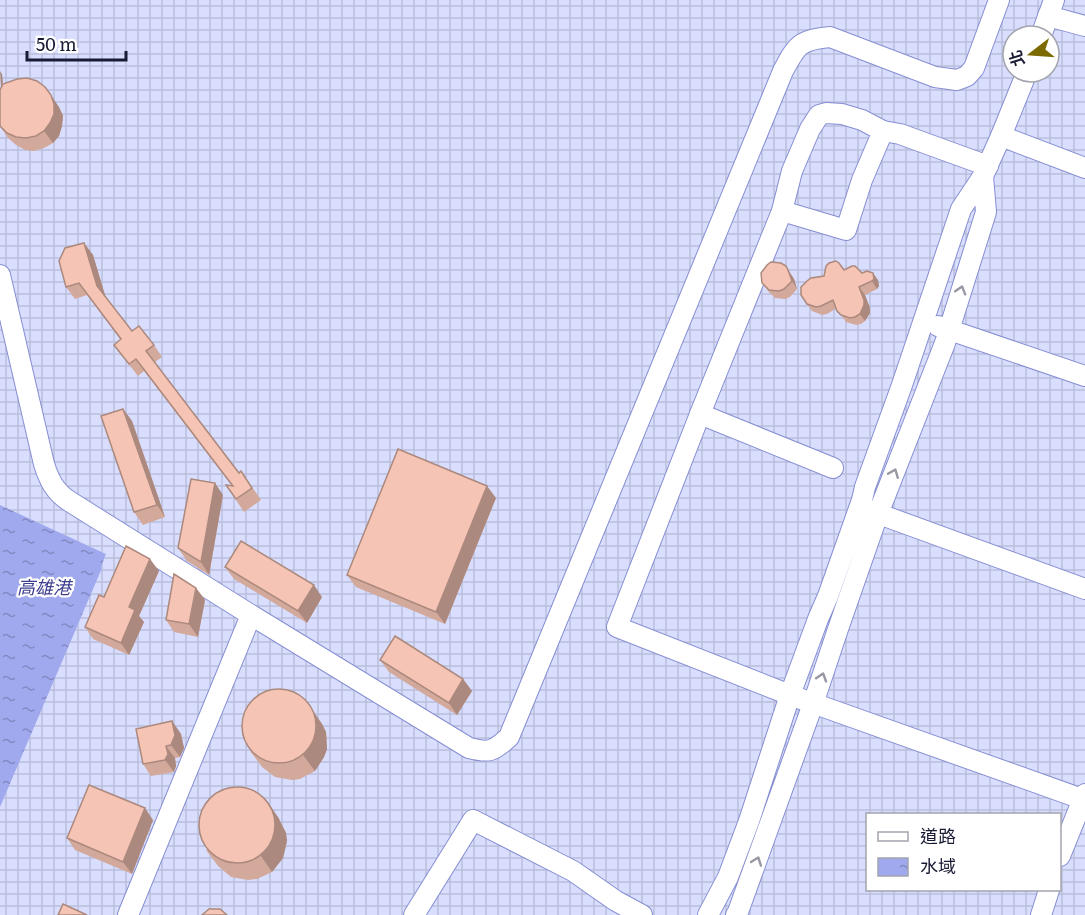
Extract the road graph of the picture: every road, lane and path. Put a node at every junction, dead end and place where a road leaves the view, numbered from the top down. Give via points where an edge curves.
1 (999, 0) edge
2 (1051, 8) edge
3 (1045, 24) edge
4 (1085, 26) edge
5 (1022, 84) edge
6 (883, 131) junction
7 (1001, 136) junction
8 (1085, 168) edge
9 (985, 171) junction
10 (782, 211) junction
11 (0, 276) edge
12 (924, 321) junction
13 (949, 330) junction
14 (1085, 376) edge
15 (891, 413) junction
16 (700, 414) junction
17 (914, 424) junction
18 (833, 468) dead end
19 (860, 507) junction
20 (878, 514) junction
21 (1085, 589) edge
22 (251, 615) junction
23 (790, 695) junction
24 (813, 704) junction
25 (1084, 798) edge
26 (1061, 851) edge
27 (1049, 891) edge
28 (129, 915) edge
29 (414, 915) edge
30 (642, 915) edge
31 (708, 915) edge
32 (736, 915) edge
33 (1041, 915) edge

1 - 22 lane via 974,68 957,80 935,77 830,37 812,39 795,49 509,737 498,747 485,752 469,748
2 - 3 lane
2 - 4 lane
5 - 7 lane
6 - 9 lane via 900,134
6 - 10 lane via 842,114 819,115 792,171
6 - 10 lane via 846,230
7 - 8 lane
7 - 9 lane
9 - 12 lane via 961,209
13 -> 9 lane via 986,212
10 - 16 lane
11 - 22 lane via 44,464 54,488
12 - 13 lane
12 - 15 lane
13 - 14 lane
13 - 17 lane
15 - 17 lane
15 - 19 lane
16 - 18 lane
16 - 23 lane via 617,627
20 -> 17 lane
19 - 20 lane
19 - 23 lane
20 - 21 lane
24 -> 20 lane
22 - 28 lane
23 - 24 lane
23 - 31 lane via 749,821 728,877
24 - 25 lane
32 -> 24 lane
25 - 26 lane
27 - 33 lane
29 - 30 lane via 473,820 573,872

